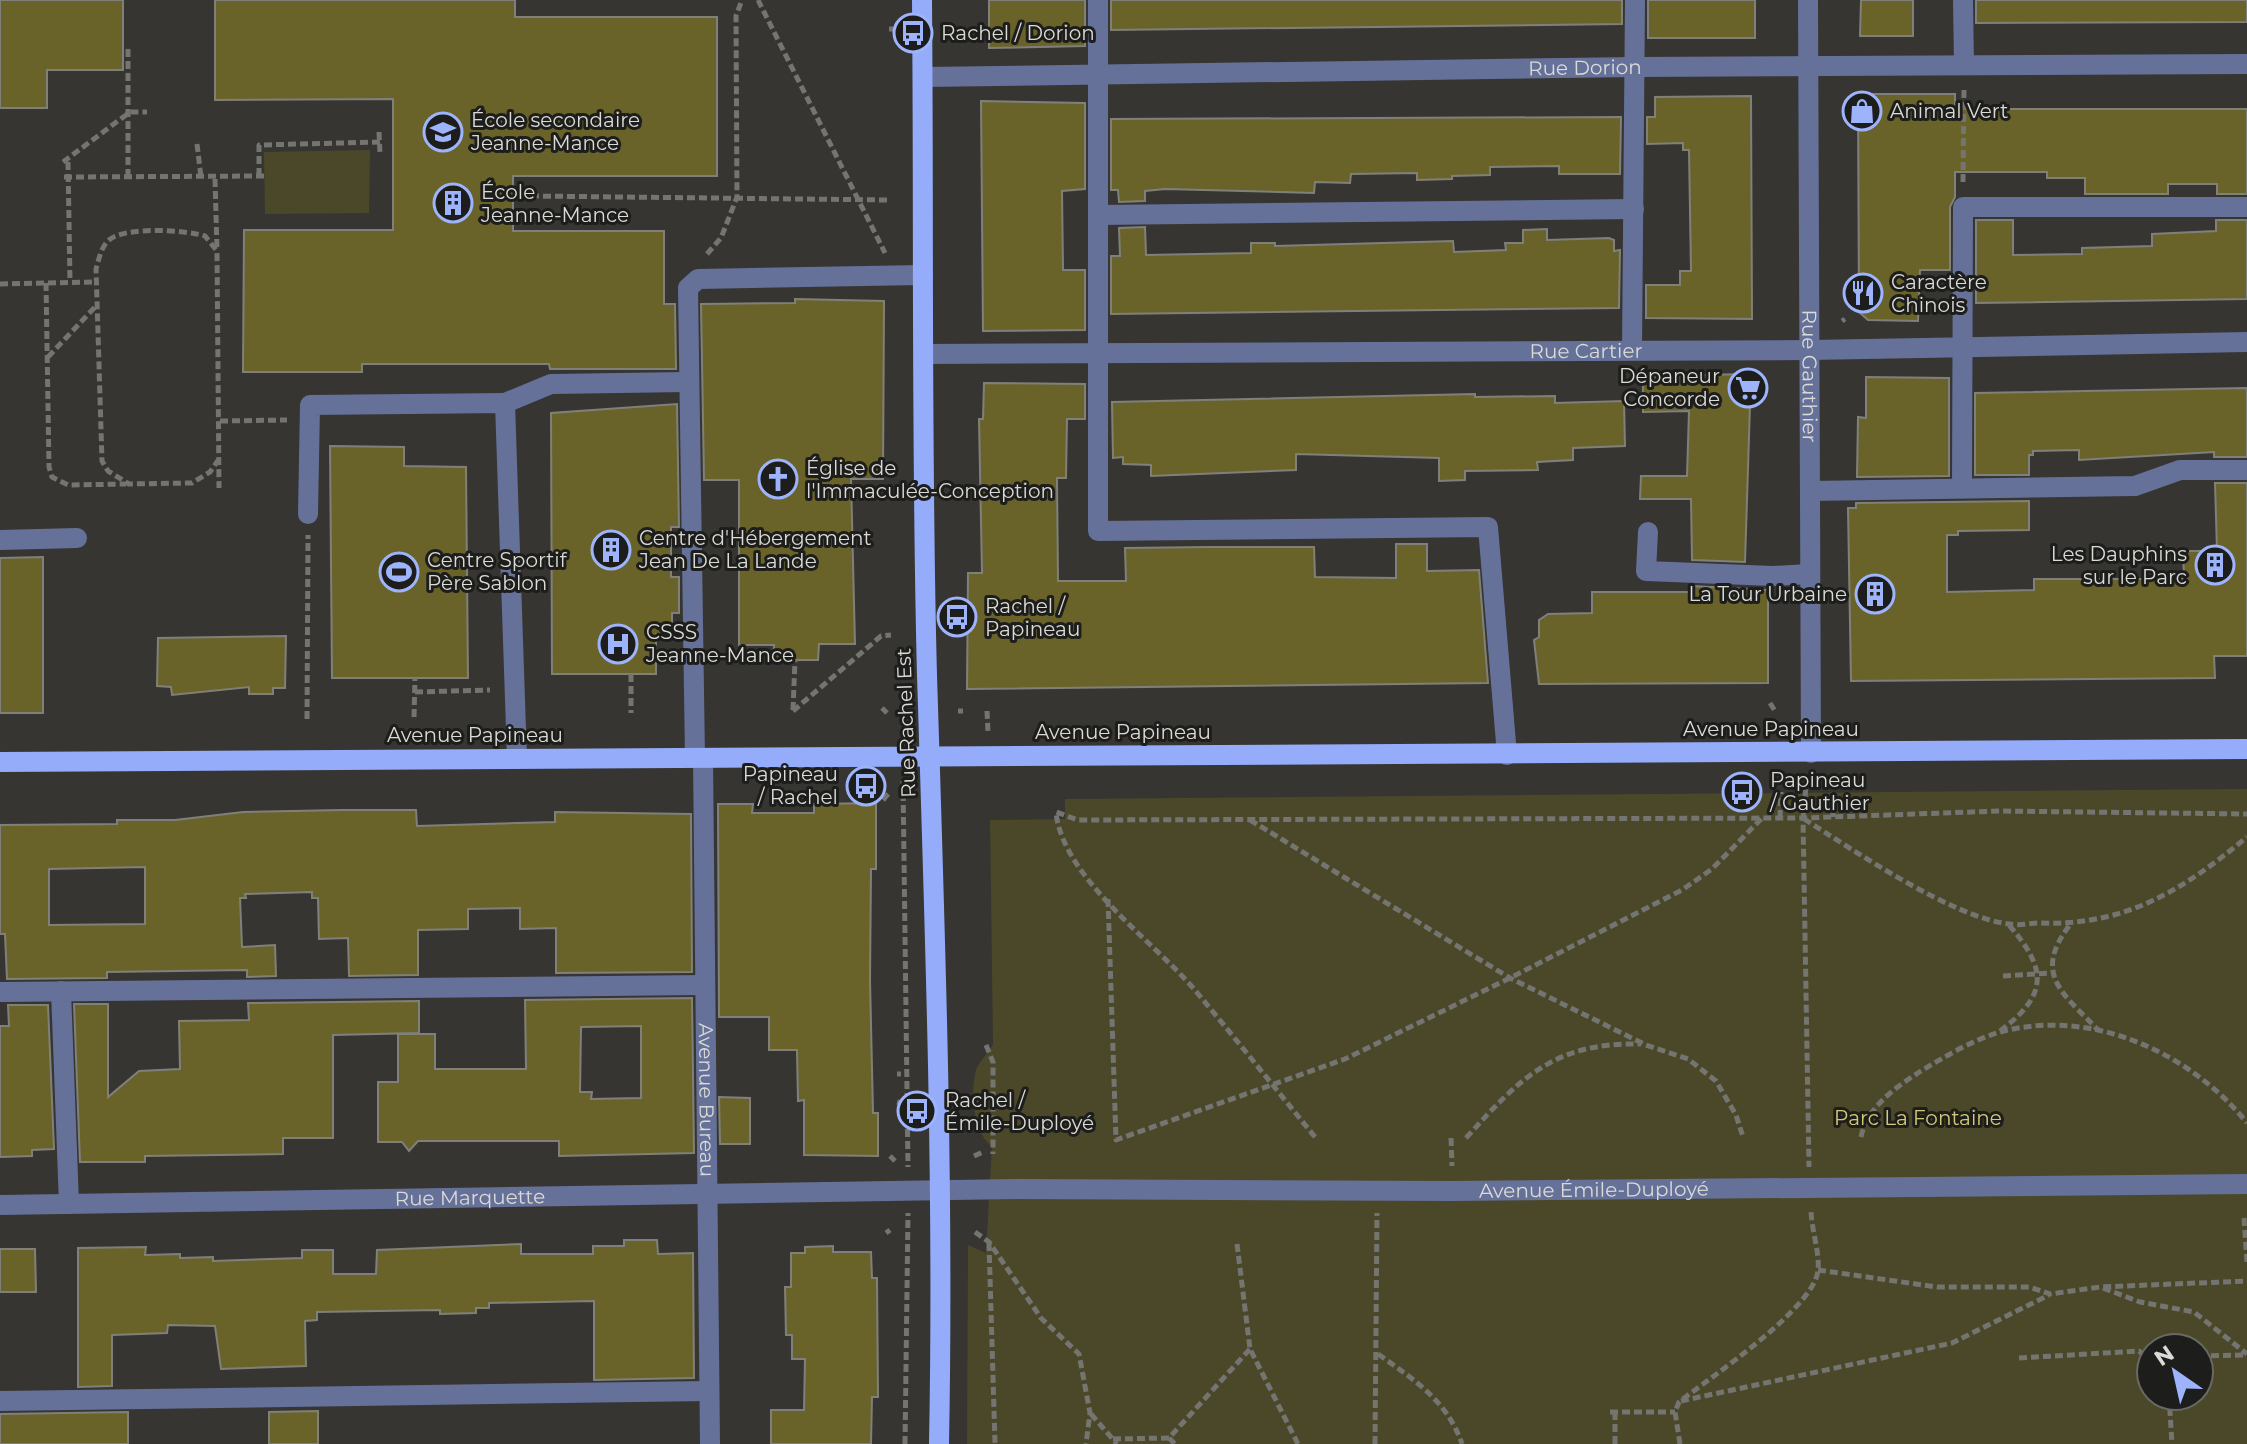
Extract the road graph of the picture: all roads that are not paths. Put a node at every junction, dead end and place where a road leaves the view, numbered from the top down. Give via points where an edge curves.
1 (922, 0) edge
2 (1098, 0) edge
3 (1635, 0) edge
4 (1808, 0) edge
5 (1963, 0) edge
6 (2247, 64) edge
7 (1964, 65) junction
8 (1809, 66) junction
9 (1635, 67) junction
10 (1098, 74) junction
11 (923, 77) junction
12 (2247, 207) edge
13 (1634, 209) junction
14 (1099, 215) junction
15 (923, 275) junction
16 (2247, 342) edge
17 (1962, 348) junction
18 (1632, 350) junction
19 (1810, 350) junction
20 (1099, 353) junction
21 (924, 354) junction
22 (687, 382) junction
23 (505, 403) junction
24 (2247, 470) edge
25 (1962, 488) junction
26 (1810, 491) junction
27 (308, 514) road end
28 (1648, 532) dead end
29 (77, 538) dead end
30 (0, 540) edge
31 (1810, 574) junction
32 (2247, 749) edge
33 (1811, 753) junction
34 (1507, 755) junction
35 (932, 757) junction
36 (699, 758) junction
37 (517, 759) junction
38 (0, 762) edge
39 (705, 985) junction
40 (61, 991) junction
41 (0, 992) edge
42 (2247, 1184) edge
43 (940, 1193) junction
44 (707, 1194) junction
45 (69, 1204) junction
46 (0, 1205) edge
47 (709, 1391) junction
48 (0, 1401) edge
49 (710, 1444) edge
50 (939, 1444) edge

1 - 11 main road, Rue Rachel Est
2 - 10 street
3 - 9 street
4 - 8 street, Rue Gauthier
5 - 7 street
6 - 7 street, Rue Dorion
7 - 8 street, Rue Dorion
8 - 9 street, Rue Dorion
8 - 19 street, Rue Gauthier
9 - 10 street, Rue Dorion
9 - 13 street
10 - 11 street, Rue Dorion
10 - 14 street
11 - 15 main road, Rue Rachel Est
12 - 17 street via 1963,207
13 - 14 street
13 - 18 street
14 - 20 street
15 - 21 main road, Rue Rachel Est
15 - 22 street, Avenue Bureau via 698,279 688,288
16 - 17 street, Rue Cartier
17 - 19 street, Rue Cartier
17 - 25 street
18 - 19 street, Rue Cartier
18 - 20 street, Rue Cartier
19 - 26 street, Rue Gauthier
20 - 21 street, Rue Cartier
20 - 34 street via 1098,531 1488,527
21 - 35 main road, Rue Rachel Est
22 - 23 street via 551,384
22 - 36 street, Avenue Bureau
23 - 27 street via 310,405
23 - 37 street
24 - 25 street via 2180,470 2135,486
25 - 26 street
26 - 31 street, Rue Gauthier
28 - 31 street via 1646,571
29 - 30 street
31 - 33 street, Rue Gauthier
32 - 33 main road, Avenue Papineau
33 - 34 main road, Avenue Papineau
34 - 35 main road, Avenue Papineau
35 - 36 main road, Avenue Papineau
35 - 43 main road, Rue Rachel Est
36 - 37 main road, Avenue Papineau
36 - 39 street, Avenue Bureau
37 - 38 main road, Avenue Papineau
39 - 40 street
39 - 44 street, Avenue Bureau
40 - 41 street
40 - 45 street
42 - 43 street, Avenue Émile-Duployé
43 - 44 street, Rue Marquette
43 - 50 main road, Rue Rachel Est
44 - 45 street, Rue Marquette
44 - 47 street, Avenue Bureau
45 - 46 street, Rue Marquette
47 - 48 street
47 - 49 street, Avenue Bureau

